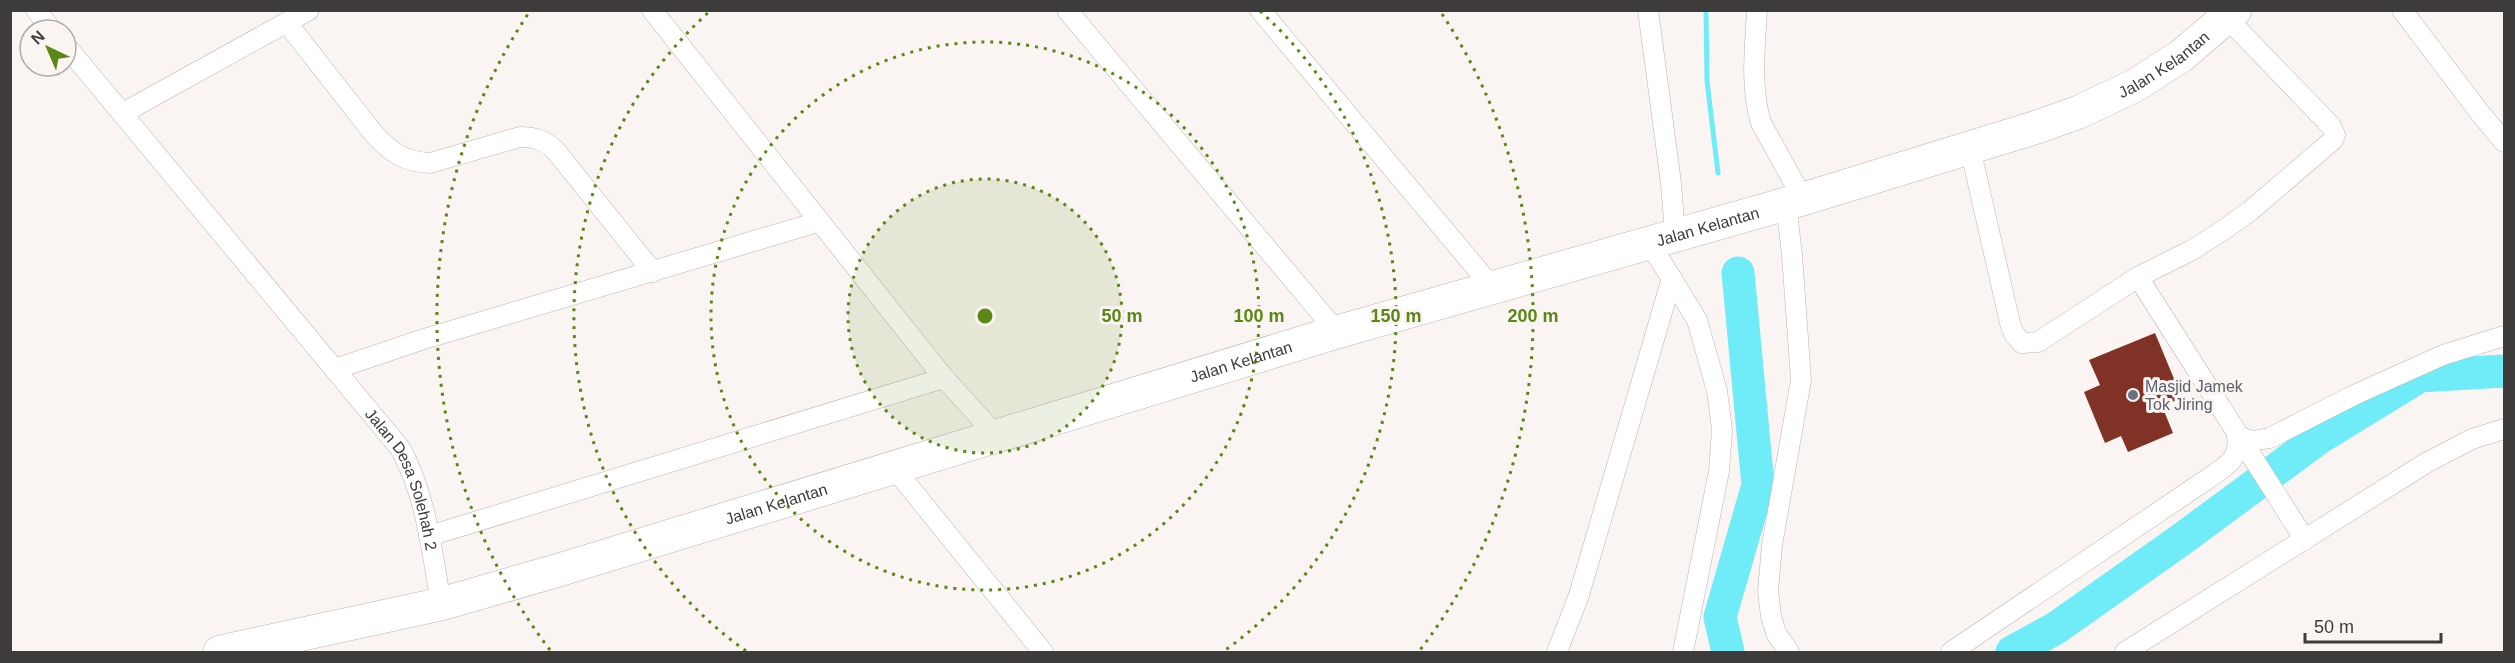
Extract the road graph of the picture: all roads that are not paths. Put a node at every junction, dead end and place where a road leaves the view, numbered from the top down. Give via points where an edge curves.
1 (309, 10) edge
2 (652, 10) edge
3 (1067, 10) edge
4 (1260, 10) edge
5 (1648, 10) edge
6 (1757, 10) edge
7 (2402, 10) edge
8 (2231, 14) edge
9 (287, 23) junction
10 (78, 60) edge
11 (123, 112) junction
12 (2505, 142) edge
13 (1970, 148) junction
14 (1789, 202) junction
15 (818, 222) junction
16 (1668, 236) junction
17 (653, 272) junction
18 (2138, 277) junction
19 (1672, 278) junction
20 (1492, 287) junction
21 (1337, 332) junction
22 (2505, 336) edge
23 (334, 369) junction
24 (944, 378) junction
25 (2505, 429) edge
26 (996, 435) junction
27 (2241, 442) junction
28 (894, 468) junction
29 (429, 536) junction
30 (2305, 540) junction
31 (441, 604) junction
32 (220, 652) edge
33 (1043, 652) edge
34 (1557, 652) edge
35 (1683, 652) edge
36 (1789, 652) edge
37 (1951, 652) edge
38 (2125, 652) edge

1 - 9 street
2 - 15 street
3 - 21 street
4 - 20 street
5 - 16 street via 1671,183
6 - 14 street via 1757,109
7 - 12 street
8 - 13 highway, Jalan Kelantan via 2181,56 2134,86 2079,112
8 - 18 street via 2335,135 2250,211 2192,250
9 - 11 street
9 - 17 street via 388,149 402,158 430,163 520,138 535,137 546,142
10 - 11 street, Jalan Desa Solehah 2
11 - 23 street, Jalan Desa Solehah 2
13 - 14 highway, Jalan Kelantan
13 - 18 street via 2010,323 2022,343 2037,342
14 - 16 highway, Jalan Kelantan
14 - 36 street via 1801,380 1769,565 1768,591 1776,633
15 - 17 street
15 - 24 street
16 - 19 street
16 - 20 highway, Jalan Kelantan
17 - 23 street
18 - 27 street
19 - 34 street via 1579,595
19 - 35 street via 1697,320 1709,355 1722,430 1719,471
20 - 21 highway, Jalan Kelantan
21 - 26 highway, Jalan Kelantan
22 - 27 street via 2443,355 2270,438
23 - 29 street, Jalan Desa Solehah 2 via 408,461
24 - 26 street
24 - 29 street
25 - 30 street via 2472,439 2426,463
26 - 28 highway, Jalan Kelantan
27 - 30 street
27 - 37 street via 2236,456 2206,480
28 - 31 highway, Jalan Kelantan
28 - 33 street
29 - 31 street, Jalan Desa Solehah 2
30 - 38 street
31 - 32 highway, Jalan Kelantan

